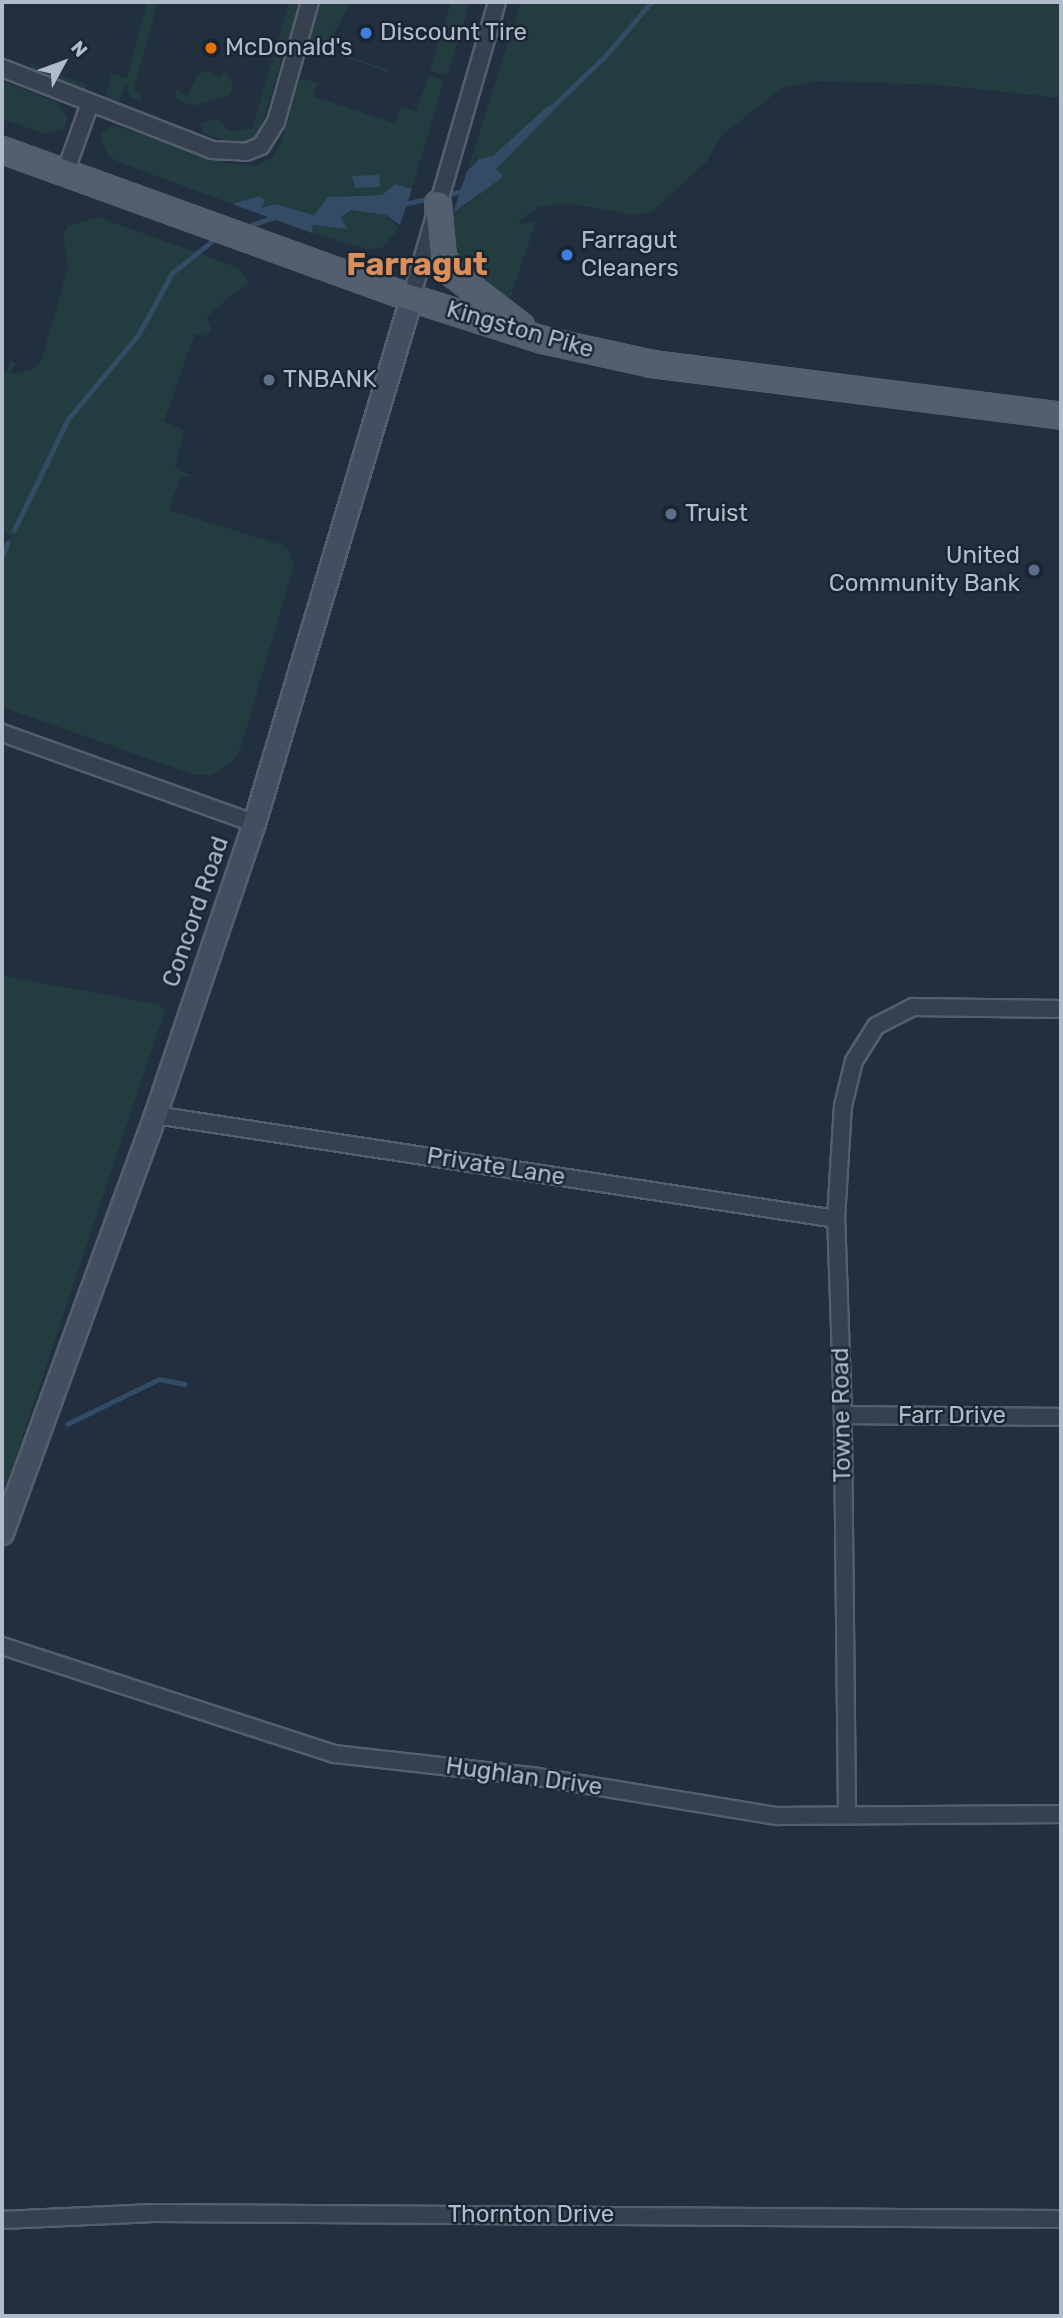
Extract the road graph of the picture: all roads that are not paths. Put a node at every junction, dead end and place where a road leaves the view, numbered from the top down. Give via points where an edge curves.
1 (310, 2) edge
2 (497, 2) edge
3 (2, 68) edge
4 (90, 103) junction
5 (2, 150) edge
6 (65, 173) junction
7 (437, 210) junction
8 (411, 298) junction
9 (542, 340) junction
10 (1061, 416) edge
11 (2, 733) edge
12 (254, 823) junction
13 (1061, 1009) edge
14 (155, 1115) junction
15 (836, 1219) junction
16 (843, 1415) junction
17 (1061, 1417) edge
18 (2, 1533) edge
19 (2, 1646) edge
20 (847, 1812) junction
21 (1061, 1814) edge
22 (1061, 2219) edge
23 (2, 2220) edge

1 - 4 street via 276,122 261,146 246,152 212,150
2 - 7 street
3 - 4 street
4 - 6 street
5 - 6 main road, Kingston Pike
6 - 8 main road, Kingston Pike
7 - 8 street
7 - 9 main road via 443,257 453,274 478,298
8 - 9 main road, Kingston Pike
8 - 12 street, Concord Road
9 - 10 main road, Kingston Pike via 679,368
11 - 12 street
12 - 14 street, Concord Road
13 - 15 street, Towne Road via 912,1007 876,1026 854,1060 842,1107
14 - 15 street, Private Lane
14 - 18 street, Concord Road
15 - 16 street, Towne Road
16 - 17 street, Farr Drive
16 - 20 street, Towne Road
19 - 20 street, Hughlan Drive via 335,1754 532,1776 777,1816
20 - 21 street, Hughlan Drive
22 - 23 street, Thornton Drive via 154,2213

